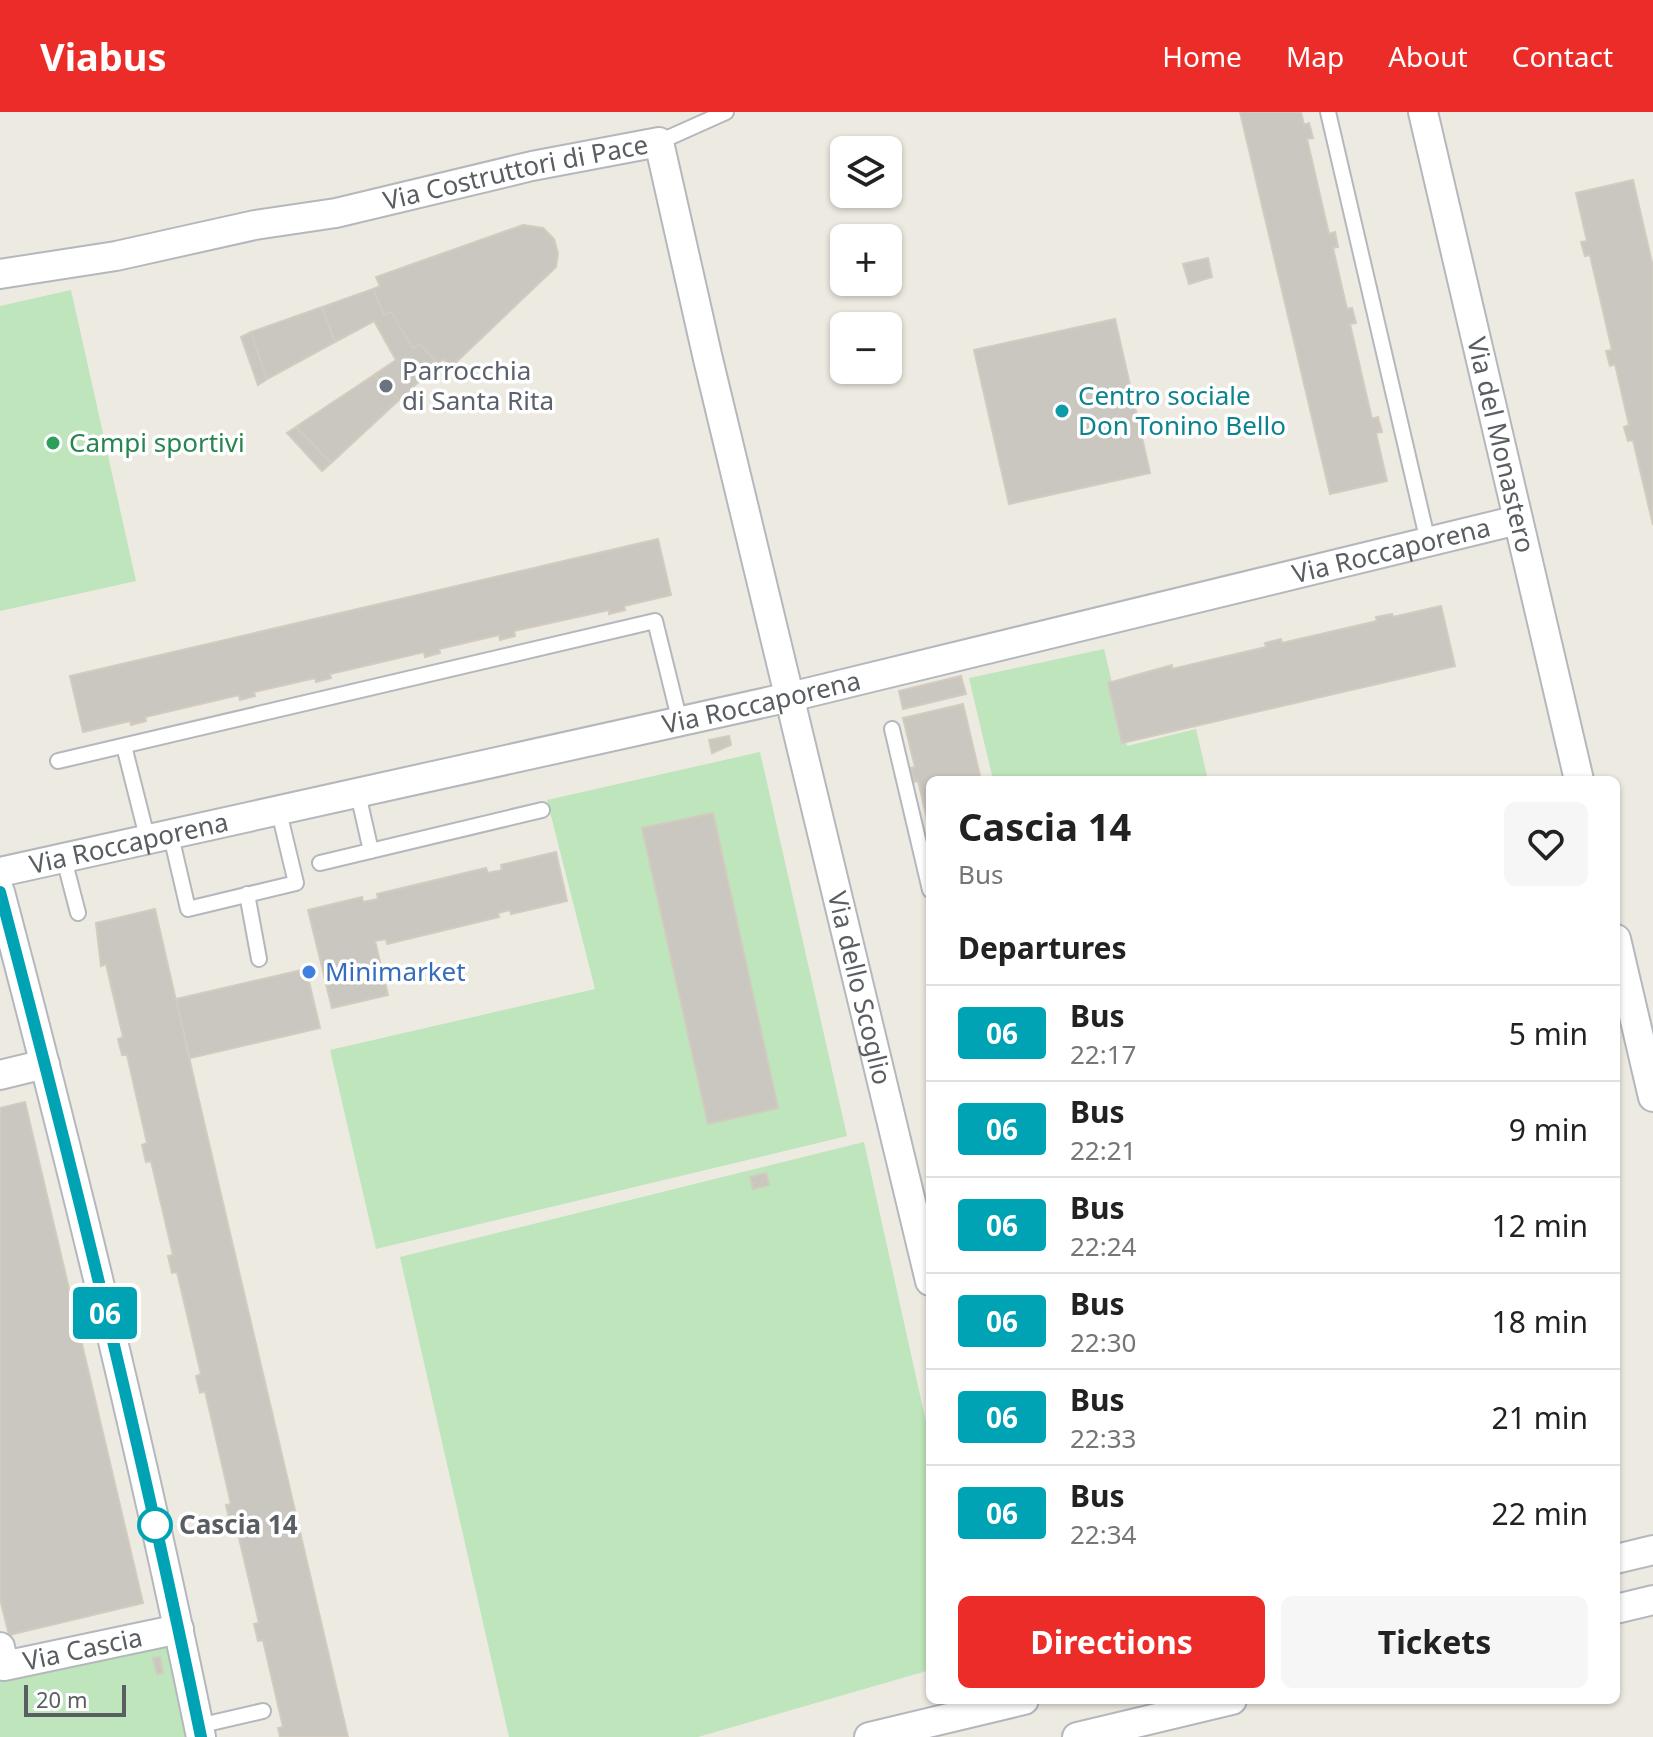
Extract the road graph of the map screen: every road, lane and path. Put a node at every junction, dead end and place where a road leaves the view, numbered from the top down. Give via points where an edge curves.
1 (726, 112) edge
2 (1328, 112) edge
3 (1423, 112) edge
4 (659, 142) junction
5 (0, 274) edge
6 (1518, 520) junction
7 (1428, 542) junction
8 (790, 697) junction
9 (680, 722) junction
10 (892, 729) dead end
11 (124, 746) junction
12 (58, 761) dead end
13 (1578, 776) edge
14 (358, 794) junction
15 (542, 810) dead end
16 (279, 812) junction
17 (160, 838) junction
18 (371, 851) junction
19 (64, 859) junction
20 (320, 863) dead end
21 (0, 872) edge
22 (926, 873) edge
23 (0, 892) edge
24 (247, 894) junction
25 (78, 913) dead end
26 (1620, 956) edge
27 (259, 959) dead end
28 (45, 1064) junction
29 (0, 1075) edge
30 (1653, 1097) edge
31 (926, 1264) edge
32 (1653, 1550) edge
33 (1620, 1558) edge
34 (1653, 1600) edge
35 (1620, 1608) edge
36 (179, 1629) junction
37 (0, 1647) edge
38 (1007, 1704) edge
39 (1215, 1704) edge
40 (263, 1711) dead end
41 (199, 1731) edge
42 (869, 1737) edge
43 (1077, 1737) edge

1 - 4 lane
2 - 7 lane
3 - 6 street, Via del Monastero
4 - 5 street, Via Costruttori di Pace via 336,213
4 - 8 street, Via Costruttori di Pace
6 - 7 street, Via Roccaporena
6 - 13 street, Via del Monastero
7 - 8 street, Via Roccaporena
8 - 9 street, Via Roccaporena
8 - 31 street, Via dello Scoglio
9 - 11 lane via 655,621
9 - 14 street, Via Roccaporena
10 - 22 lane
11 - 12 lane
11 - 17 lane
14 - 16 street, Via Roccaporena
14 - 18 lane
15 - 18 lane
16 - 17 street, Via Roccaporena
16 - 24 lane via 296,883
17 - 19 street, Via Roccaporena
17 - 24 lane via 188,909
18 - 20 lane
19 - 21 street, Via Roccaporena
19 - 25 lane
23 - 28 street, Via Cascia
24 - 27 lane
26 - 30 street
28 - 29 street
28 - 36 street, Via Cascia
32 - 33 street
34 - 35 street
36 - 37 street, Via Cascia via 4,1666
36 - 41 street, Via Cascia
38 - 42 street
39 - 43 street
40 - 41 lane

